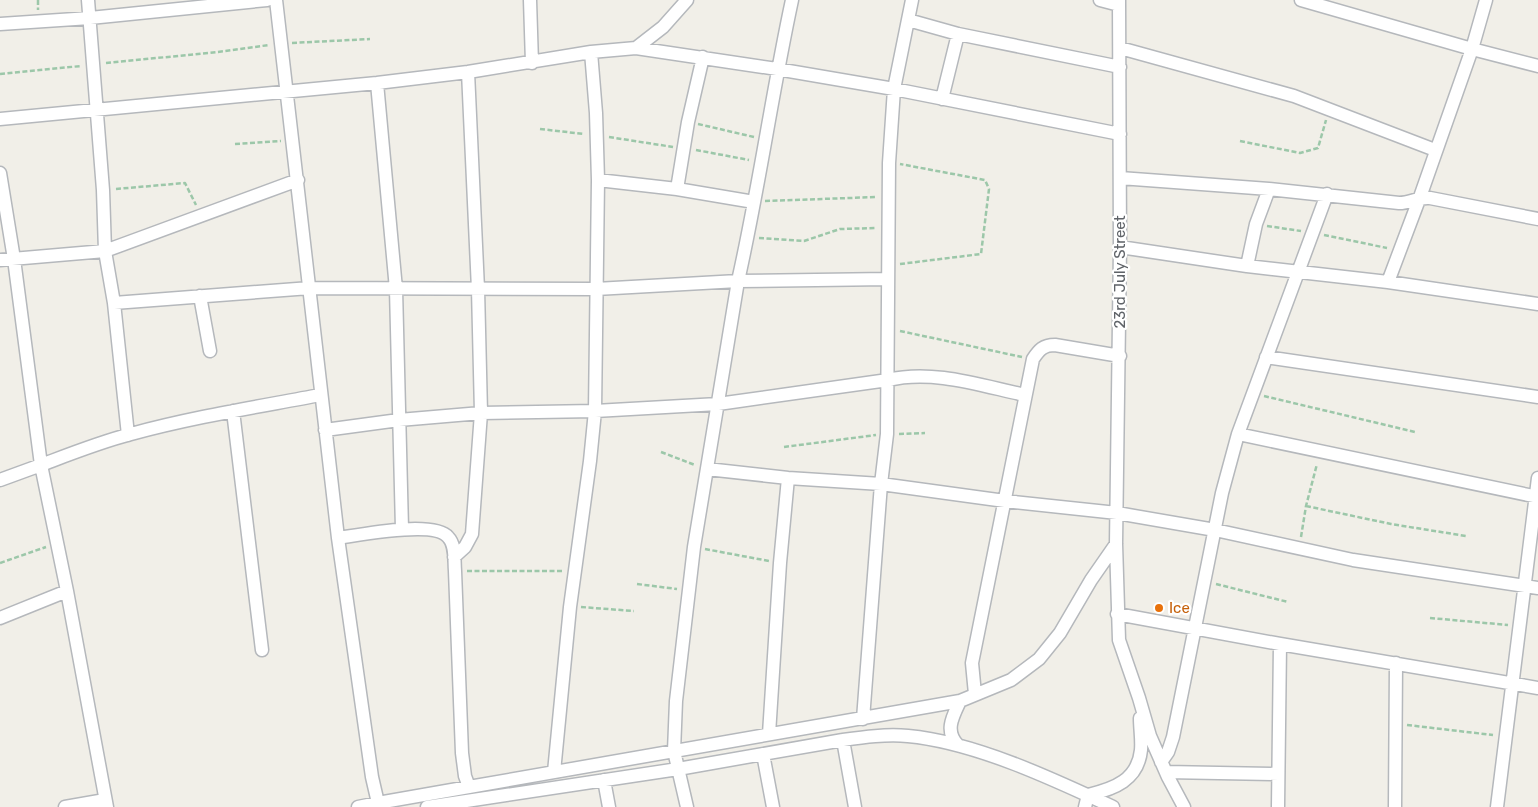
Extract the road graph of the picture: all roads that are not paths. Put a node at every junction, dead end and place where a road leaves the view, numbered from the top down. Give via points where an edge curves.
1 (88, 0) edge
2 (268, 0) edge
3 (276, 0) edge
4 (530, 0) edge
5 (687, 0) edge
6 (792, 0) edge
7 (912, 0) edge
8 (1100, 0) edge
9 (1301, 0) edge
10 (1486, 0) edge
11 (1119, 2) edge
12 (90, 18) junction
13 (908, 20) junction
14 (0, 24) edge
15 (958, 34) junction
16 (636, 48) junction
17 (1120, 48) junction
18 (1472, 49) junction
19 (591, 52) junction
20 (703, 57) junction
21 (532, 63) junction
22 (1538, 66) edge
23 (1120, 67) junction
24 (777, 69) junction
25 (468, 72) junction
26 (377, 83) junction
27 (894, 89) junction
28 (286, 93) junction
29 (942, 99) junction
30 (96, 109) junction
31 (0, 119) edge
32 (1120, 134) junction
33 (1435, 150) junction
34 (0, 173) edge
35 (1120, 178) junction
36 (298, 180) junction
37 (598, 180) junction
38 (1269, 189) junction
39 (677, 190) junction
40 (1326, 194) junction
41 (1420, 197) junction
42 (754, 202) junction
43 (1538, 218) edge
44 (1120, 246) junction
45 (105, 251) junction
46 (14, 259) junction
47 (0, 260) edge
48 (1247, 266) junction
49 (888, 272) junction
50 (1296, 273) junction
51 (738, 281) junction
52 (1388, 282) junction
53 (310, 288) junction
54 (396, 289) junction
55 (478, 289) junction
56 (596, 289) junction
57 (200, 296) junction
58 (114, 303) junction
59 (1538, 304) edge
60 (210, 351) dead end
61 (1120, 356) junction
62 (1266, 357) junction
63 (888, 380) junction
64 (320, 395) junction
65 (1025, 396) junction
66 (1538, 397) edge
67 (718, 404) junction
68 (233, 411) junction
69 (595, 411) junction
70 (481, 413) junction
71 (399, 420) junction
72 (325, 430) junction
73 (1238, 434) junction
74 (128, 435) junction
75 (41, 465) junction
76 (707, 469) junction
77 (788, 478) junction
78 (1538, 478) edge
79 (0, 480) edge
80 (881, 484) junction
81 (1537, 497) edge
82 (1005, 500) junction
83 (1117, 513) junction
84 (402, 530) junction
85 (1215, 530) junction
86 (338, 538) junction
87 (1116, 544) junction
88 (454, 557) junction
89 (1532, 587) edge
90 (67, 591) junction
91 (1118, 614) junction
92 (0, 618) edge
93 (1195, 627) junction
94 (1280, 644) junction
95 (262, 650) dead end
96 (1396, 663) junction
97 (1513, 682) junction
98 (1538, 688) edge
99 (975, 694) junction
100 (1139, 698) junction
101 (960, 701) junction
102 (863, 719) junction
103 (769, 734) junction
104 (843, 740) junction
105 (958, 744) junction
106 (674, 750) junction
107 (763, 754) junction
108 (1164, 767) junction
109 (678, 769) junction
110 (554, 772) junction
111 (1278, 774) junction
112 (604, 780) junction
113 (473, 798) edge
114 (1087, 801) edge
115 (106, 803) edge
116 (378, 803) junction
117 (65, 807) edge
118 (358, 807) edge
119 (427, 807) edge
120 (609, 807) edge
121 (687, 807) edge
122 (773, 807) edge
123 (855, 807) edge
124 (1113, 807) edge
125 (1184, 807) edge
126 (1278, 807) edge
127 (1395, 807) edge
128 (1498, 807) edge

1 - 12 street
2 - 12 street
3 - 28 street
4 - 21 street
5 - 16 street via 663,27
6 - 24 street
7 - 13 street
8 - 11 street
9 - 18 street
10 - 18 street
11 - 17 street, 23rd July Street
12 - 14 street
12 - 30 street
13 - 15 street
13 - 27 street
15 - 23 street
15 - 29 street
16 - 19 street
16 - 20 street
17 - 23 street, 23rd July Street
17 - 33 street via 1253,84
18 - 22 street
18 - 33 street
19 - 21 street
19 - 37 street
20 - 24 street
20 - 39 street
21 - 25 street
23 - 32 street, 23rd July Street
24 - 27 street
24 - 42 street
25 - 26 street
25 - 55 street
26 - 28 street
26 - 54 street
27 - 29 street
27 - 49 street via 889,162
28 - 30 street
28 - 36 street
29 - 32 street
30 - 31 street
30 - 45 street
32 - 35 street, 23rd July Street
33 - 41 street
34 - 46 street
35 - 38 street
35 - 44 street, 23rd July Street
36 - 45 street
36 - 53 street
37 - 39 street
37 - 56 street
38 - 40 street
38 - 48 street via 1256,224
39 - 42 street
40 - 41 street via 1406,203
40 - 50 street
41 - 43 street
41 - 52 street
42 - 51 street
44 - 48 street
44 - 61 street, 23rd July Street
45 - 46 street
45 - 58 street
46 - 47 street
46 - 75 street
48 - 50 street
49 - 51 street
49 - 63 street
50 - 52 street
50 - 62 street
51 - 56 street
51 - 67 street
52 - 59 street
53 - 54 street
53 - 57 street
53 - 64 street
54 - 55 street
54 - 71 street
55 - 56 street
55 - 70 street
56 - 69 street
57 - 58 street
57 - 60 street
58 - 74 street
61 - 65 street via 1047,345 1033,359
61 - 83 street, 23rd July Street
62 - 66 street
62 - 73 street
63 - 65 street via 902,376 928,377
63 - 67 street
63 - 80 street
64 - 68 street
64 - 72 street
65 - 82 street
67 - 69 street
67 - 76 street
68 - 74 street
68 - 95 street
69 - 70 street
69 - 110 street via 570,606
70 - 71 street
70 - 88 street via 472,534
71 - 72 street
71 - 84 street
72 - 86 street
73 - 81 street
73 - 85 street
74 - 75 street
75 - 79 street
75 - 90 street
76 - 77 street
76 - 106 street via 688,590
77 - 80 street
77 - 103 street
78 - 81 street
80 - 82 street
80 - 102 street
81 - 89 street
82 - 83 street
82 - 99 street via 972,663
83 - 85 street
83 - 87 street, 23rd July Street
84 - 86 street
84 - 88 street via 443,532 451,541
85 - 89 street via 1353,560
85 - 93 street
86 - 116 street
87 - 91 street, 23rd July Street
87 - 99 street via 1049,650 1011,680
88 - 113 street via 462,753 465,776
89 - 97 street via 1520,626
90 - 92 street
90 - 115 street
91 - 93 street
91 - 100 street, 23rd July Street via 1119,640
93 - 94 street
93 - 108 street
94 - 96 street
94 - 111 street
96 - 97 street
96 - 127 street
97 - 98 street
97 - 128 street
99 - 101 street
100 - 108 street via 1150,736
100 - 114 street via 1141,750 1137,768 1126,781
101 - 102 street
101 - 105 street via 950,729 953,740
102 - 103 street
103 - 106 street
104 - 105 street via 908,736
104 - 107 street
104 - 123 street
105 - 114 street via 1019,766
106 - 109 street
106 - 110 street
107 - 109 street
107 - 122 street
108 - 111 street
108 - 125 street
109 - 112 street
109 - 121 street
110 - 113 street
111 - 126 street
112 - 113 street
112 - 120 street
113 - 116 street
113 - 119 street
114 - 124 street
115 - 117 street
116 - 118 street

